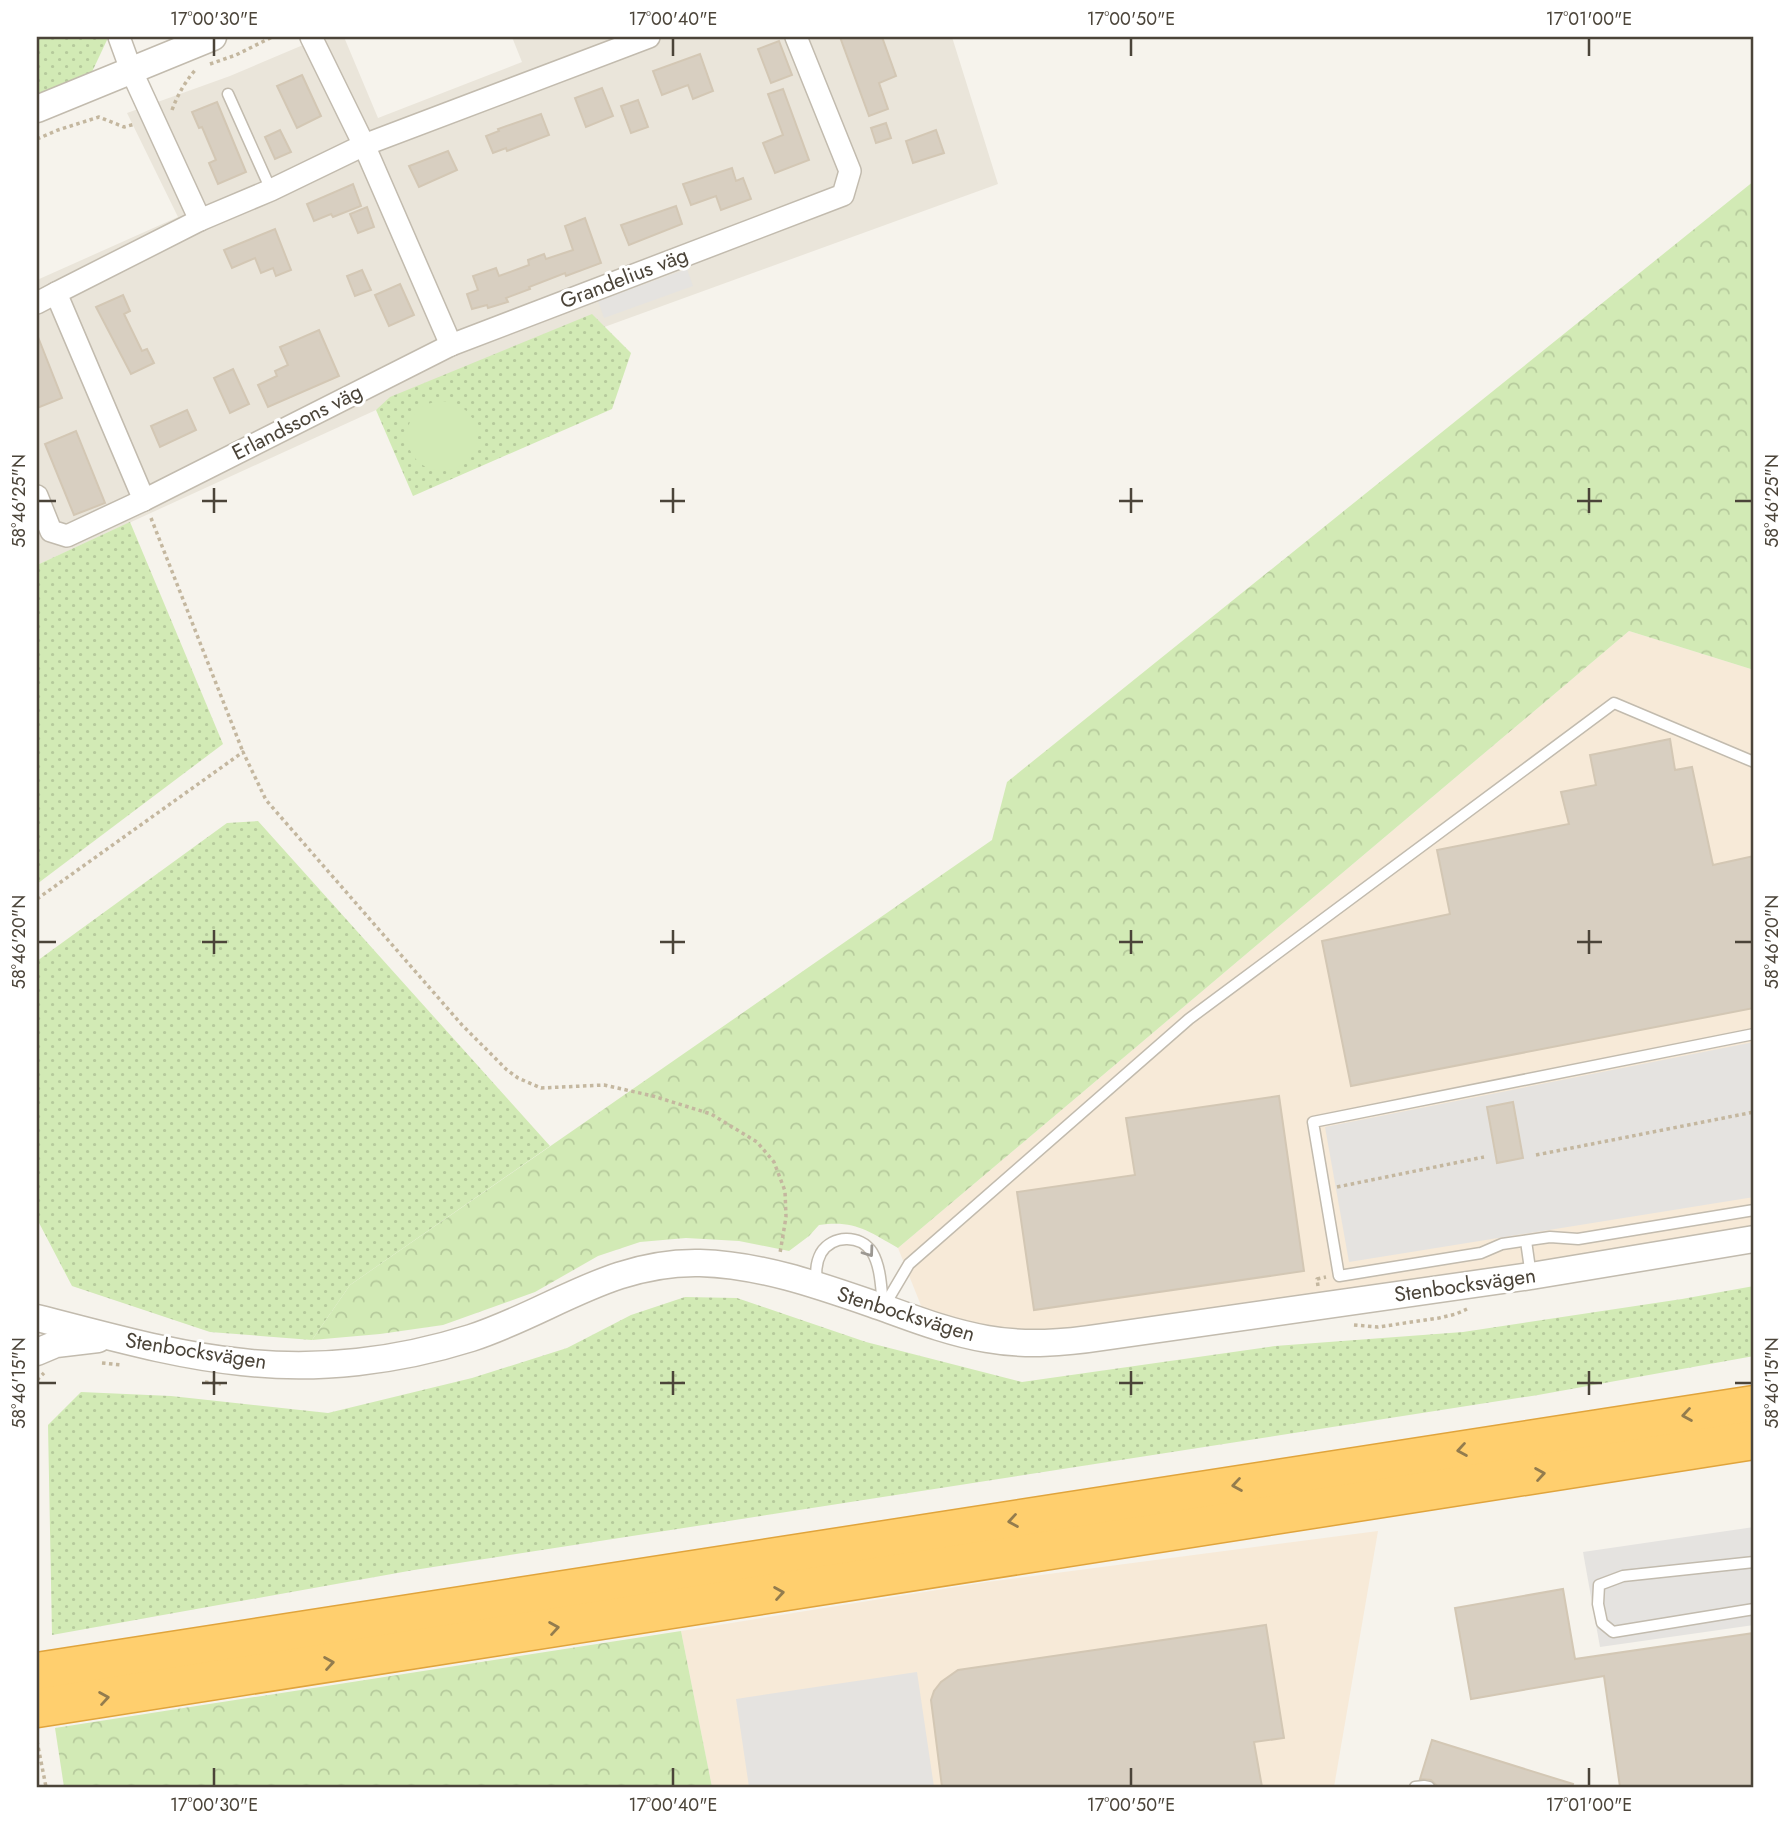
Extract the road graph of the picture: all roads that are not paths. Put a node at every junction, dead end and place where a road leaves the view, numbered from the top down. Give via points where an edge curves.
1 (119, 37) edge
2 (213, 37) edge
3 (311, 37) edge
4 (649, 37) edge
5 (796, 37) edge
6 (131, 70) junction
7 (228, 94) dead end
8 (37, 109) edge
9 (364, 145) junction
10 (271, 190) junction
11 (200, 220) junction
12 (46, 298) edge
13 (451, 345) junction
14 (37, 496) edge
15 (144, 500) junction
16 (1754, 762) edge
17 (1754, 1034) edge
18 (1754, 1210) edge
19 (1754, 1240) edge
20 (1526, 1241) junction
21 (1531, 1276) junction
22 (817, 1286) junction
23 (883, 1308) junction
24 (37, 1318) edge
25 (114, 1338) junction
26 (37, 1352) edge
27 (1754, 1405) edge
28 (1754, 1440) edge
29 (1754, 1562) edge
30 (1754, 1609) edge
31 (37, 1672) edge
32 (37, 1708) edge
33 (1415, 1787) edge
34 (1429, 1787) edge

1 - 6 street
2 - 6 street
3 - 9 street
4 - 9 street
5 - 13 street, Grandelius väg via 850,170 843,195
6 - 8 street
6 - 11 street
7 - 10 lane
9 - 10 street
9 - 13 street
10 - 11 street
11 - 12 street
12 - 15 street
13 - 15 street, Erlandssons väg
14 - 15 street, Erlandssons väg via 51,531 67,536
16 - 23 lane via 1614,703 1189,1019 909,1264
17 - 20 lane via 1313,1122 1339,1276 1481,1253
18 - 20 lane via 1578,1239
19 - 21 street, Stenbocksvägen
20 - 21 lane
21 - 23 street, Stenbocksvägen via 1050,1343 986,1339
22 - 23 street, Stenbocksvägen
22 -> 23 lane via 821,1252 831,1243 855,1239 872,1253 878,1266
22 - 25 street, Stenbocksvägen via 733,1265 671,1264 640,1269 471,1338 359,1362 243,1363
24 - 25 street, Stenbocksvägen
25 - 26 street, Stenbocksvägen via 83,1340
27 -> 31 highway
32 -> 28 highway
29 - 30 lane via 1623,1576 1599,1585 1598,1604 1602,1623 1613,1632
33 - 34 lane

